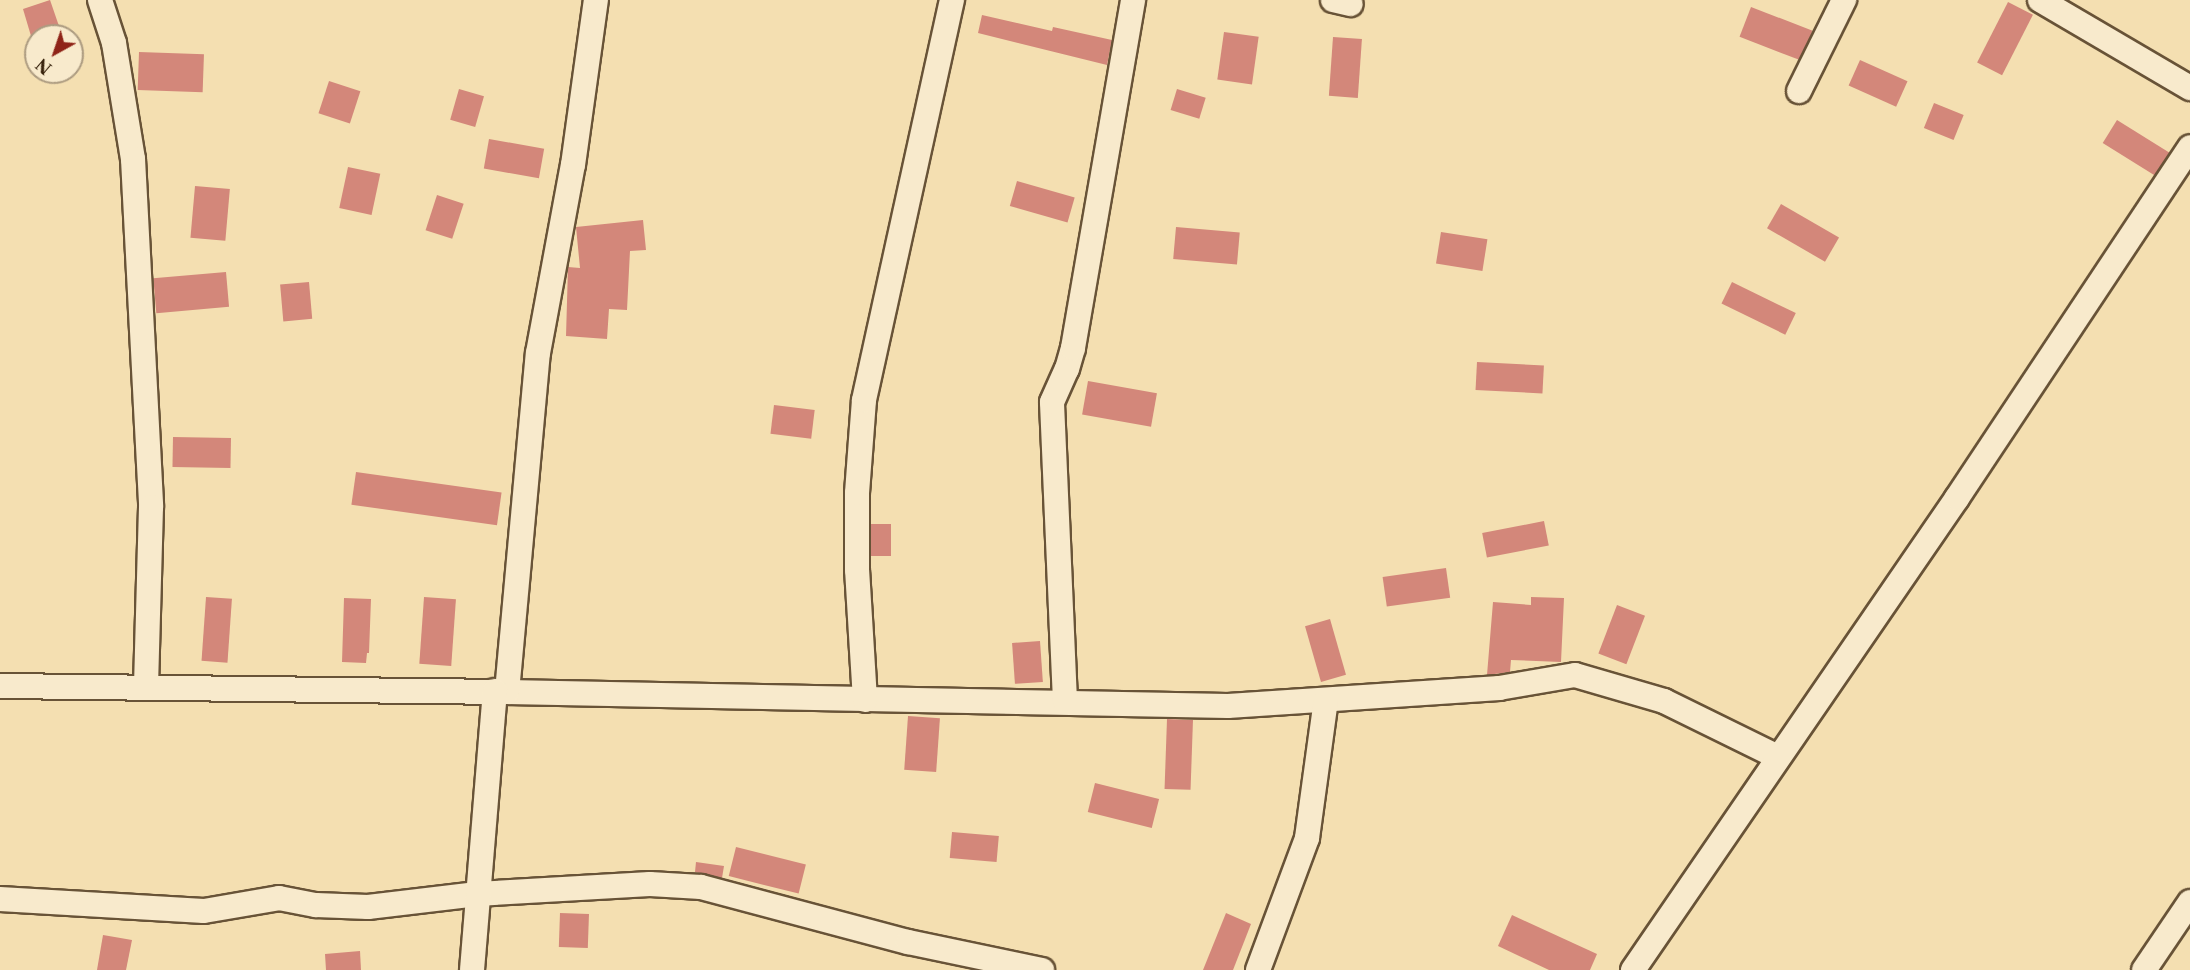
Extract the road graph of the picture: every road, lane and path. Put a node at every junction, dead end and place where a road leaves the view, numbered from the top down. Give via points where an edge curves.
1 (100, 0) edge
2 (596, 0) edge
3 (952, 0) edge
4 (1132, 0) edge
5 (1844, 0) edge
6 (2040, 0) edge
7 (2190, 88) edge
8 (1799, 91) dead end
9 (2190, 147) edge
10 (0, 686) edge
11 (146, 687) junction
12 (501, 691) junction
13 (865, 700) junction
14 (1326, 700) junction
15 (1065, 701) junction
16 (1778, 757) junction
17 (477, 894) junction
18 (0, 899) edge
19 (2190, 903) edge
20 (1032, 969) edge
21 (472, 970) edge
22 (1258, 970) edge
23 (1633, 970) edge
24 (2144, 970) edge

1 - 11 street via 114,43 133,159 151,507
2 - 12 street via 573,165 538,353
3 - 13 street via 864,400 857,515
4 - 15 street via 1073,348 1052,402
5 - 8 street
6 - 7 street
9 - 16 street via 1957,498
10 - 11 street
11 - 12 street
12 - 13 street
12 - 17 street
13 - 15 street
14 - 15 street via 1228,706
14 - 16 street via 1499,688 1575,675 1664,701
14 - 22 street via 1307,838
16 - 23 street
17 - 18 street via 368,907 316,905 279,898 204,911
17 - 20 street via 650,884 701,887 908,942
17 - 21 street
19 - 24 street

